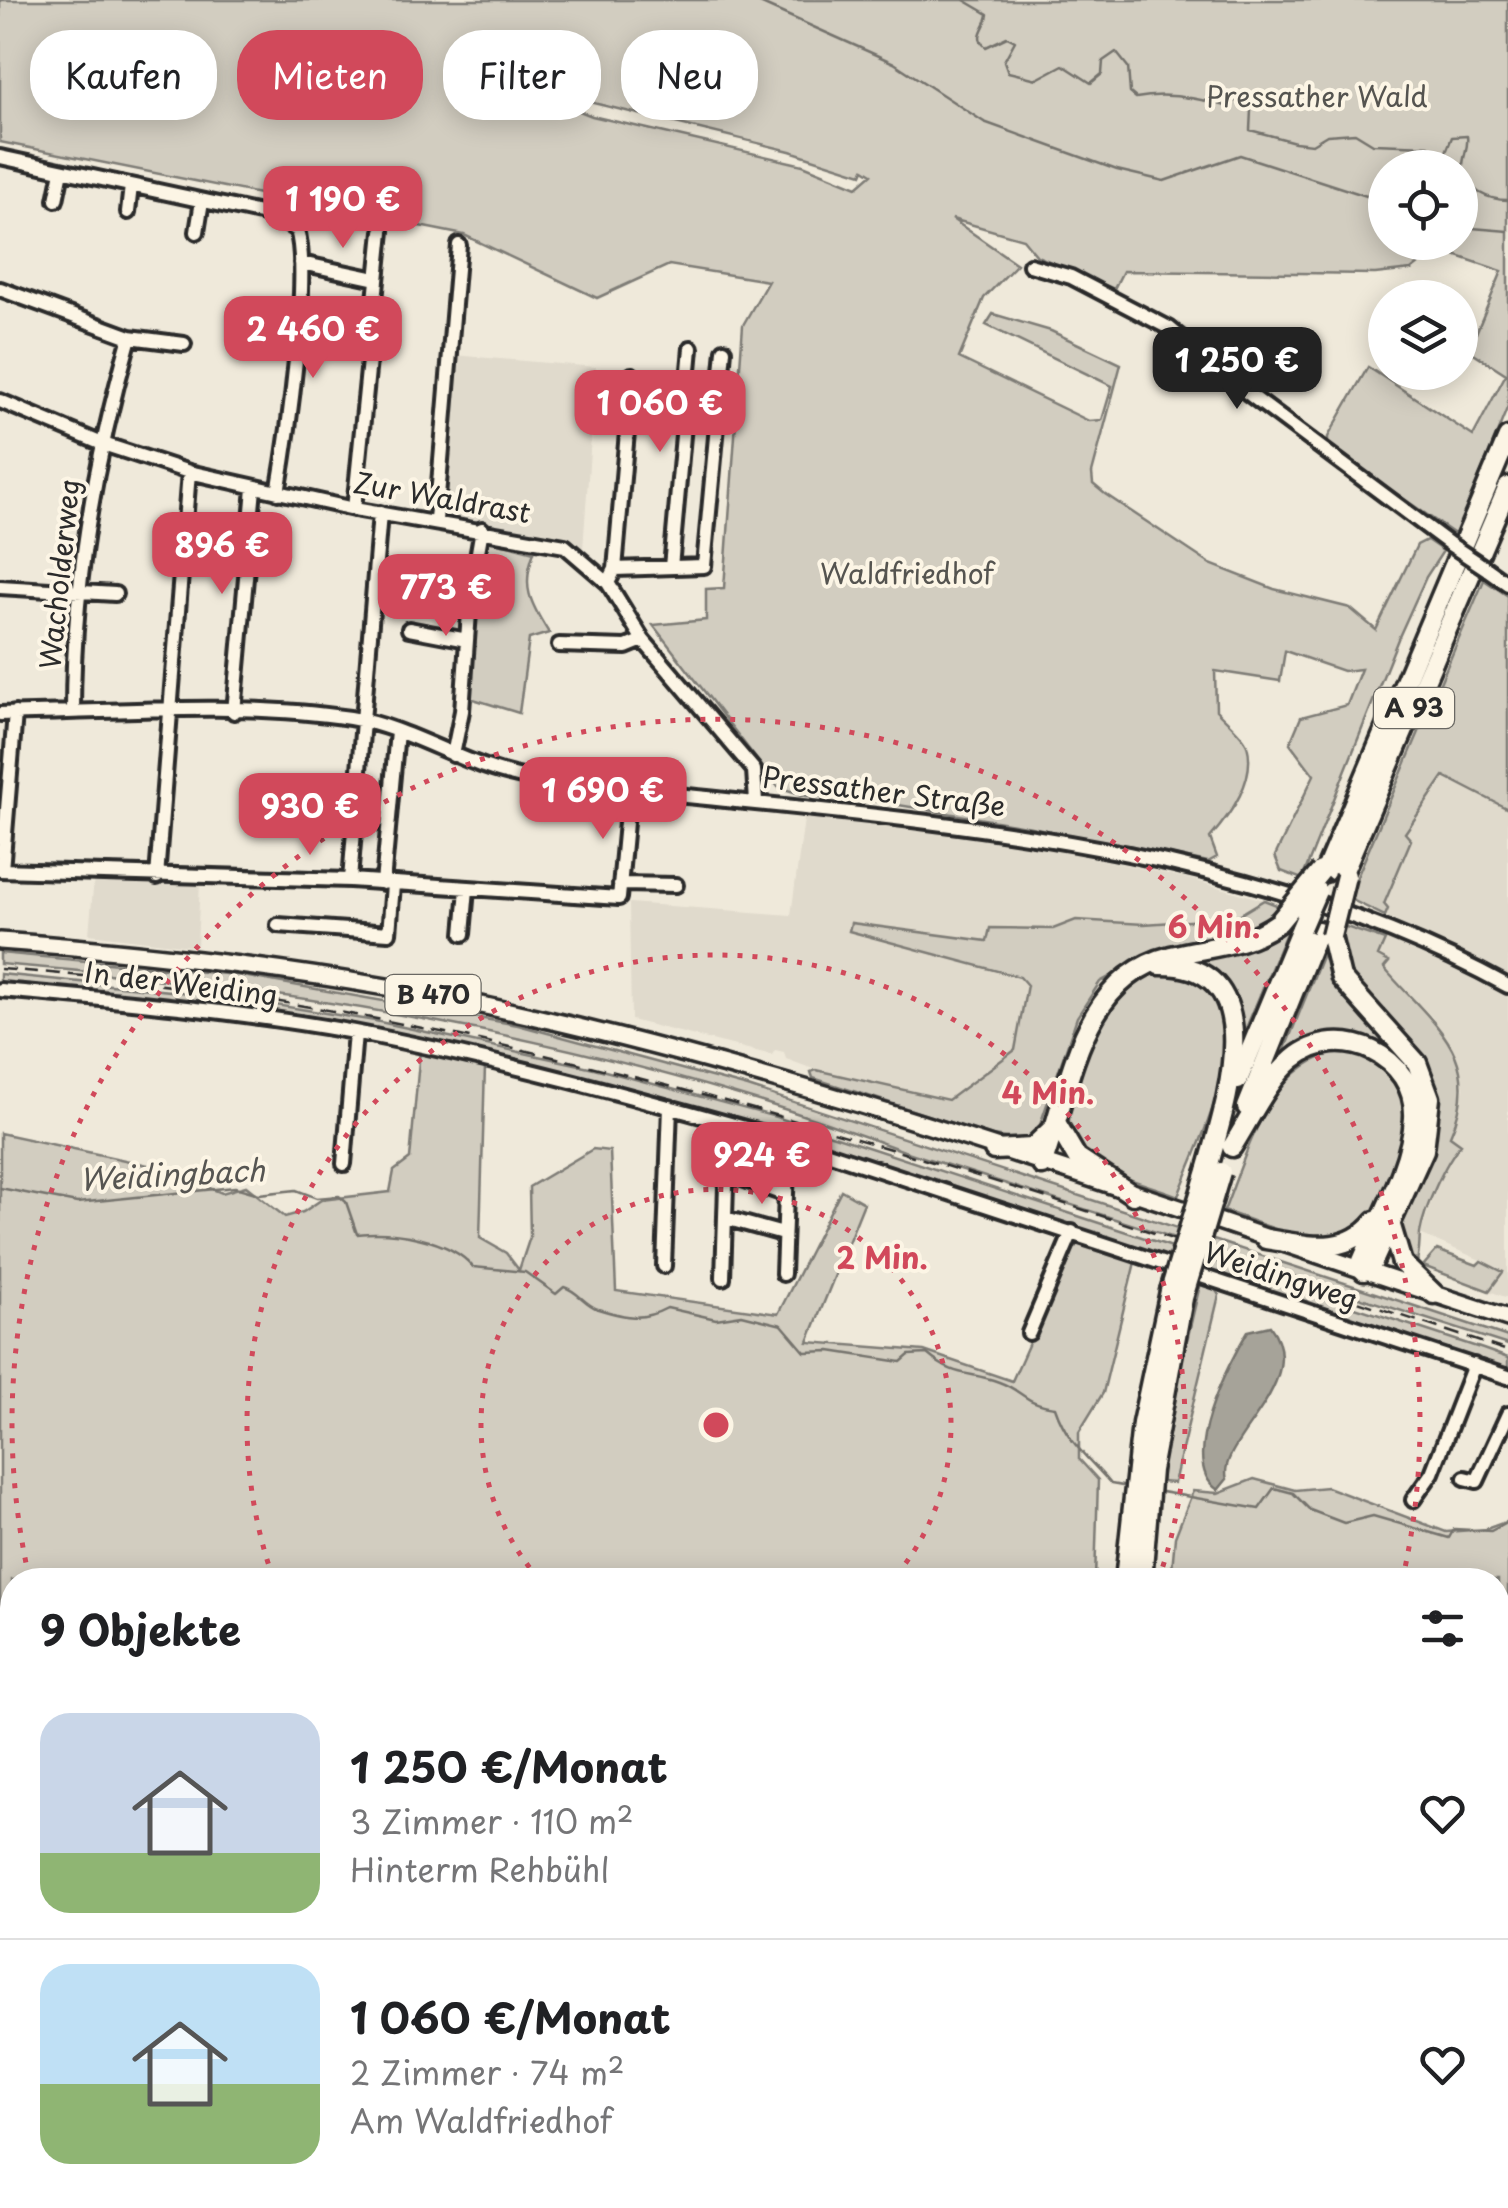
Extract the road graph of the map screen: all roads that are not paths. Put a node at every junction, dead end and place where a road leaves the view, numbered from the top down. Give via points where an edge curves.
1 (0, 157) edge
2 (62, 171) junction
3 (131, 186) junction
4 (56, 200) dead end
5 (202, 200) junction
6 (128, 212) dead end
7 (382, 231) dead end
8 (198, 232) dead end
9 (459, 245) dead end
10 (301, 264) junction
11 (1030, 265) dead end
12 (376, 279) junction
13 (0, 288) edge
14 (130, 336) junction
15 (184, 344) dead end
16 (690, 348) dead end
17 (724, 350) dead end
18 (632, 375) dead end
19 (0, 401) edge
20 (685, 411) junction
21 (719, 412) junction
22 (1508, 437) edge
23 (100, 444) junction
24 (190, 472) junction
25 (254, 488) junction
26 (1508, 488) edge
27 (278, 493) junction
28 (354, 508) junction
29 (380, 514) junction
30 (436, 520) junction
31 (482, 529) junction
32 (672, 567) junction
33 (615, 569) junction
34 (608, 583) junction
35 (1508, 584) edge
36 (0, 587) edge
37 (82, 594) junction
38 (115, 594) dead end
39 (409, 629) dead end
40 (467, 640) junction
41 (643, 640) junction
42 (559, 645) dead end
43 (73, 711) junction
44 (168, 711) junction
45 (234, 712) junction
46 (7, 714) edge
47 (364, 721) junction
48 (397, 732) junction
49 (453, 756) junction
50 (629, 790) junction
51 (756, 802) junction
52 (1, 870) edge
53 (1333, 870) junction
54 (157, 877) junction
55 (350, 880) junction
56 (388, 884) junction
57 (676, 884) dead end
58 (467, 889) junction
59 (619, 891) junction
60 (278, 925) dead end
61 (1317, 932) junction
62 (463, 934) dead end
63 (0, 941) edge
64 (1143, 966) junction
65 (1508, 986) edge
66 (0, 990) edge
67 (355, 1033) junction
68 (557, 1079) joint
69 (670, 1107) junction
70 (728, 1124) junction
71 (1057, 1124) junction
72 (788, 1140) junction
73 (1232, 1147) junction
74 (994, 1150) junction
75 (1212, 1151) junction
76 (344, 1164) dead end
77 (1042, 1165) junction
78 (1214, 1172) junction
79 (726, 1173) junction
80 (784, 1194) junction
81 (1133, 1196) junction
82 (725, 1218) junction
83 (1387, 1220) junction
84 (1072, 1232) junction
85 (782, 1234) junction
86 (1266, 1239) junction
87 (664, 1266) dead end
88 (1364, 1271) junction
89 (784, 1274) dead end
90 (723, 1278) dead end
91 (1434, 1294) junction
92 (1508, 1318) edge
93 (1029, 1334) dead end
94 (1474, 1365) junction
95 (1508, 1377) edge
96 (1508, 1414) edge
97 (1465, 1478) dead end
98 (1412, 1500) dead end
99 (1138, 1522) junction
100 (1128, 1568) edge
101 (1141, 1568) edge

1 - 2 street
2 - 3 street
2 - 4 street
3 - 5 street
3 - 6 street
5 - 8 street
5 - 10 street via 288,220 299,237
7 - 12 street
9 - 30 street
10 - 12 street
10 - 27 street
11 - 35 street, bridge via 1071,277 1169,328 1248,394
12 - 28 street
13 - 14 street
14 - 15 street
14 - 23 street, Wacholderweg
16 - 20 street
17 - 21 street
18 - 33 street
19 - 23 street, Zur Waldrast
20 - 21 street
20 - 32 street
21 - 32 street via 704,566
22 - 53 highway, A 93
23 - 24 street, Zur Waldrast
23 - 37 street, Wacholderweg
24 - 25 street, Zur Waldrast
24 - 44 street
25 - 27 street, Zur Waldrast
25 - 45 street
26 - 53 highway, A 93 via 1354,848
27 - 28 street, Zur Waldrast
28 - 29 street, Zur Waldrast
29 - 30 street, Zur Waldrast
29 - 47 street
30 - 31 street, Zur Waldrast
31 - 34 street, Zur Waldrast via 565,546
31 - 40 street
32 - 33 street
33 - 34 street
34 - 41 street, Zur Waldrast
36 - 37 street
37 - 38 street
37 - 43 street, Wacholderweg
39 - 40 street
40 - 49 street
41 - 42 street via 626,647
41 - 51 street, Zur Waldrast via 754,770
43 - 44 street, Pressather Straße
43 - 46 street, Pressather Straße
44 - 45 street, Pressather Straße
44 - 54 street
45 - 47 street, Pressather Straße
46 - 52 street
47 - 48 street, Pressather Straße
47 - 55 street
48 - 49 street, Pressather Straße
48 - 56 street
49 - 50 street, Pressather Straße via 519,777
50 - 51 street, Pressather Straße
50 - 59 street
51 - 65 street, Pressather Straße via 1001,830 1185,869 1353,919
52 - 54 street
53 - 61 highway, A 93, bridge
53 - 61 highway, bridge
53 - 64 highway, bridge via 1279,922 1233,946
54 - 55 street
55 - 56 street
56 - 58 street
56 - 60 street via 389,933
57 - 59 street
58 - 59 street
58 - 62 street
61 - 73 highway, A 93
61 - 75 highway, A 93
61 - 83 highway via 1341,978 1417,1063 1430,1098 1424,1150
63 - 74 main road, B 470 via 255,966 454,1000 688,1056
64 - 71 highway via 1100,1001
64 - 75 highway via 1188,968 1225,997 1234,1019 1236,1042
66 - 67 street, In der Weiding via 199,1008
67 - 68 street, In der Weiding
67 - 76 street
68 - 69 street, Weidingweg
69 - 70 street, Weidingweg
69 - 87 street
70 - 72 street, Weidingweg
70 - 79 street
71 - 74 highway via 1032,1148
71 - 77 highway
71 - 81 highway via 1077,1158
72 - 80 street
72 - 84 street, Weidingweg
73 - 78 highway, A 93
73 - 83 highway via 1295,1057 1333,1044 1374,1049 1405,1078 1414,1114
74 - 77 main road, B 470
75 - 78 highway, A 93
77 - 81 main road, B 470
78 - 99 highway, A 93, bridge via 1177,1294
79 - 80 street
79 - 82 street
80 - 85 street
81 - 86 main road, B 470
82 - 85 street
82 - 90 street
83 - 86 highway via 1342,1245
83 - 88 highway via 1373,1264
83 - 91 highway via 1402,1264
84 - 93 street
84 - 94 street, Weidingweg
85 - 89 street
86 - 88 main road, B 470
88 - 91 main road
91 - 92 main road
94 - 95 street, Weidingweg
94 - 98 street via 1432,1473
96 - 97 street via 1477,1481
99 - 100 highway, A 93
99 - 101 highway, A 93

